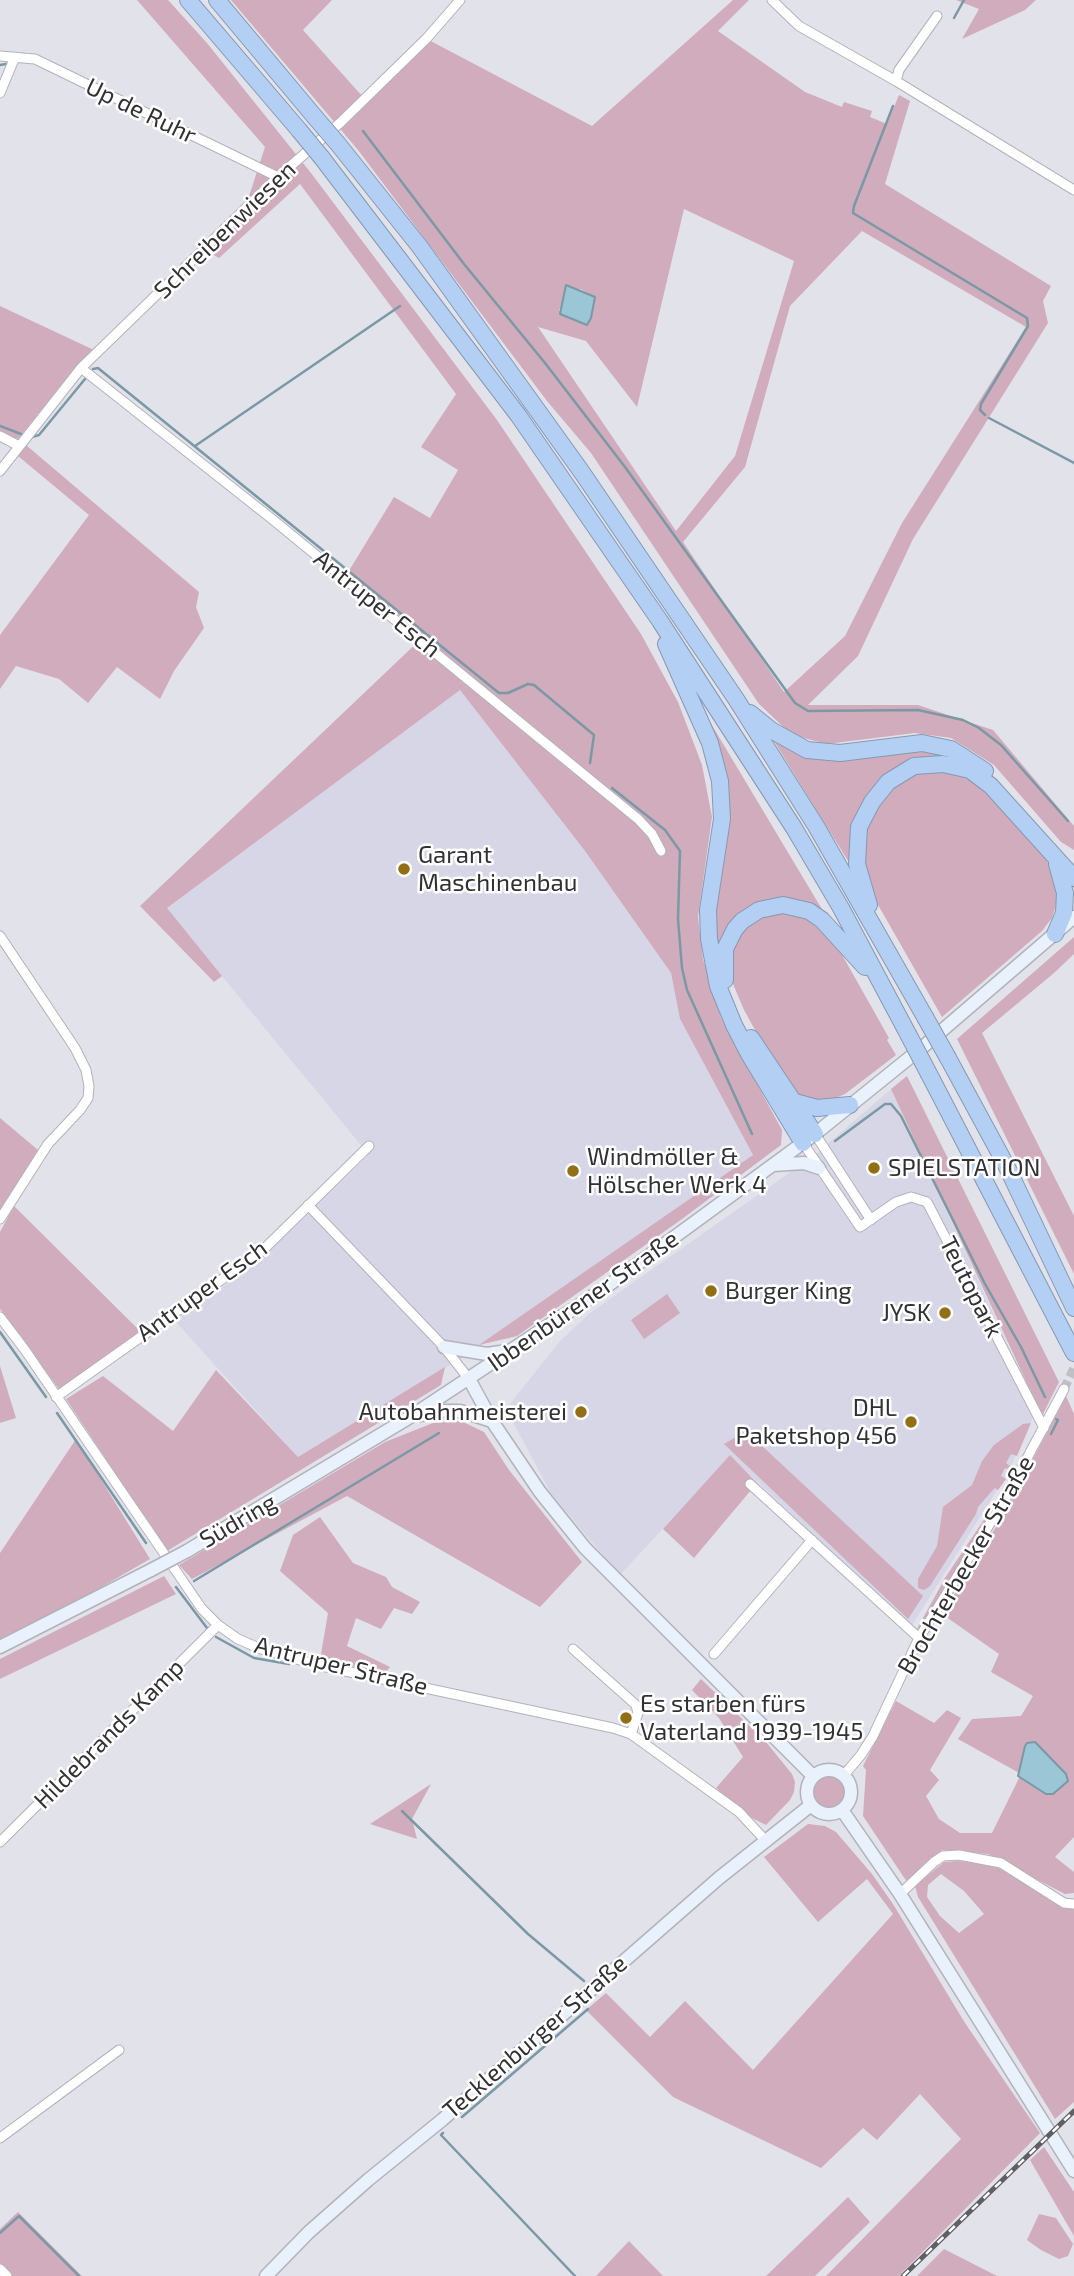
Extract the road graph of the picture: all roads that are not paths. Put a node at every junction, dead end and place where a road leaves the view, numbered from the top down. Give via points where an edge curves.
1 (188, 0) edge
2 (217, 0) edge
3 (460, 0) edge
4 (772, 0) edge
5 (937, 16) dead end
6 (0, 56) edge
7 (15, 57) junction
8 (896, 81) junction
9 (0, 93) edge
10 (278, 177) junction
11 (1074, 190) edge
12 (82, 368) junction
13 (0, 436) edge
14 (19, 446) junction
15 (0, 471) edge
16 (660, 621) junction
17 (736, 699) junction
18 (661, 851) dead end
19 (1053, 856) junction
20 (1072, 862) edge
21 (1074, 878) edge
22 (1074, 917) edge
23 (1055, 934) junction
24 (0, 936) edge
25 (891, 958) junction
26 (883, 987) junction
27 (795, 1102) junction
28 (850, 1105) junction
29 (809, 1138) junction
30 (369, 1146) dead end
31 (773, 1165) junction
32 (819, 1168) junction
33 (308, 1205) junction
34 (0, 1219) edge
35 (871, 1220) junction
36 (1074, 1308) edge
37 (0, 1317) edge
38 (444, 1347) junction
39 (511, 1351) junction
40 (1074, 1353) edge
41 (469, 1379) junction
42 (1065, 1389) tunnel mouth
43 (56, 1397) junction
44 (410, 1418) junction
45 (492, 1421) junction
46 (1044, 1428) junction
47 (750, 1484) dead end
48 (811, 1540) junction
49 (218, 1625) junction
50 (919, 1638) junction
51 (0, 1647) edge
52 (573, 1648) dead end
53 (714, 1654) dead end
54 (631, 1734) junction
55 (844, 1775) junction
56 (813, 1776) junction
57 (810, 1805) junction
58 (842, 1810) junction
59 (765, 1840) junction
60 (0, 1842) edge
61 (900, 1894) junction
62 (1074, 1904) edge
63 (119, 2050) dead end
64 (0, 2137) edge
65 (1074, 2171) edge
66 (0, 2269) edge
67 (7, 2276) edge
68 (266, 2276) edge

1 - 16 highway, bridge via 322,158 518,415
2 - 17 highway, bridge via 420,247 581,471
3 - 10 street, Schreibenwiesen via 341,122
4 - 8 street via 799,26
5 - 8 street
6 - 7 street, Up de Ruhr
7 - 9 street
7 - 10 street, Up de Ruhr via 34,59
8 - 11 street
10 - 12 street, Schreibenwiesen
12 - 14 street, Schreibenwiesen
12 - 18 street, Antruper Esch via 638,819
13 - 14 street
14 - 15 street, Schreibenwiesen
16 - 26 highway via 794,828
16 - 29 highway via 710,743 720,781 722,819 708,909 718,986 739,1034
17 - 20 highway via 771,730 807,750 840,753 922,743 951,749 987,772
17 - 25 highway
19 - 21 highway
19 - 23 highway via 1065,893 1065,913
19 - 25 highway via 991,786 970,770 943,764 914,766 888,782 859,827 857,864 867,902
22 - 23 main road, Ibbenbürener Straße
23 - 28 main road, Ibbenbürener Straße
24 - 34 street via 75,1048 89,1086 80,1110 48,1144
25 - 36 highway, bridge via 1006,1166
26 - 27 highway via 809,911 771,906 750,915 735,929 723,960 730,996 752,1040
26 - 40 highway, bridge
27 - 28 highway via 817,1108
27 - 29 highway
28 - 29 main road, Ibbenbürener Straße
29 - 31 main road, Ibbenbürener Straße
29 - 32 street, Teutopark
29 - 35 street
30 - 33 street, Antruper Esch
31 - 32 main road via 804,1163
31 - 39 main road, Ibbenbürener Straße
32 - 35 street, Teutopark via 860,1227
33 - 38 street
33 - 43 street, Antruper Esch via 262,1251
35 - 46 street, Teutopark via 911,1197 927,1202
37 - 43 street, Antruper Straße
38 - 39 main road via 487,1354
38 - 41 street
39 - 41 main road, Ibbenbürener Straße
41 - 44 main road, Südring
41 - 45 main road, Ibbenbürener Straße
42 - 46 street, Brochterbecker Straße
43 - 49 street, Antruper Straße via 189,1591
44 - 45 main road via 460,1411
44 - 51 main road, Südring, bridge via 187,1551
45 - 56 main road, Ibbenbürener Straße via 585,1548
46 - 50 street, Brochterbecker Straße
47 - 48 street
48 - 50 street
48 - 53 street
49 - 54 street, Antruper Straße via 261,1649 317,1665
49 - 60 street, Hildebrands Kamp
50 - 55 street, Brochterbecker Straße via 873,1736
52 - 54 street via 636,1705
54 - 59 street, Antruper Straße via 739,1812
55 - 56 main road via 824,1770
55 - 58 main road via 851,1797
56 - 57 main road via 807,1791
57 - 58 main road via 822,1814
57 - 59 main road, Tecklenburger Straße
58 - 61 main road
59 - 68 main road, Tecklenburger Straße via 306,2234
61 - 62 street via 943,1856 959,1855 1001,1863 1064,1903
61 - 65 main road
63 - 64 street
66 - 67 street

